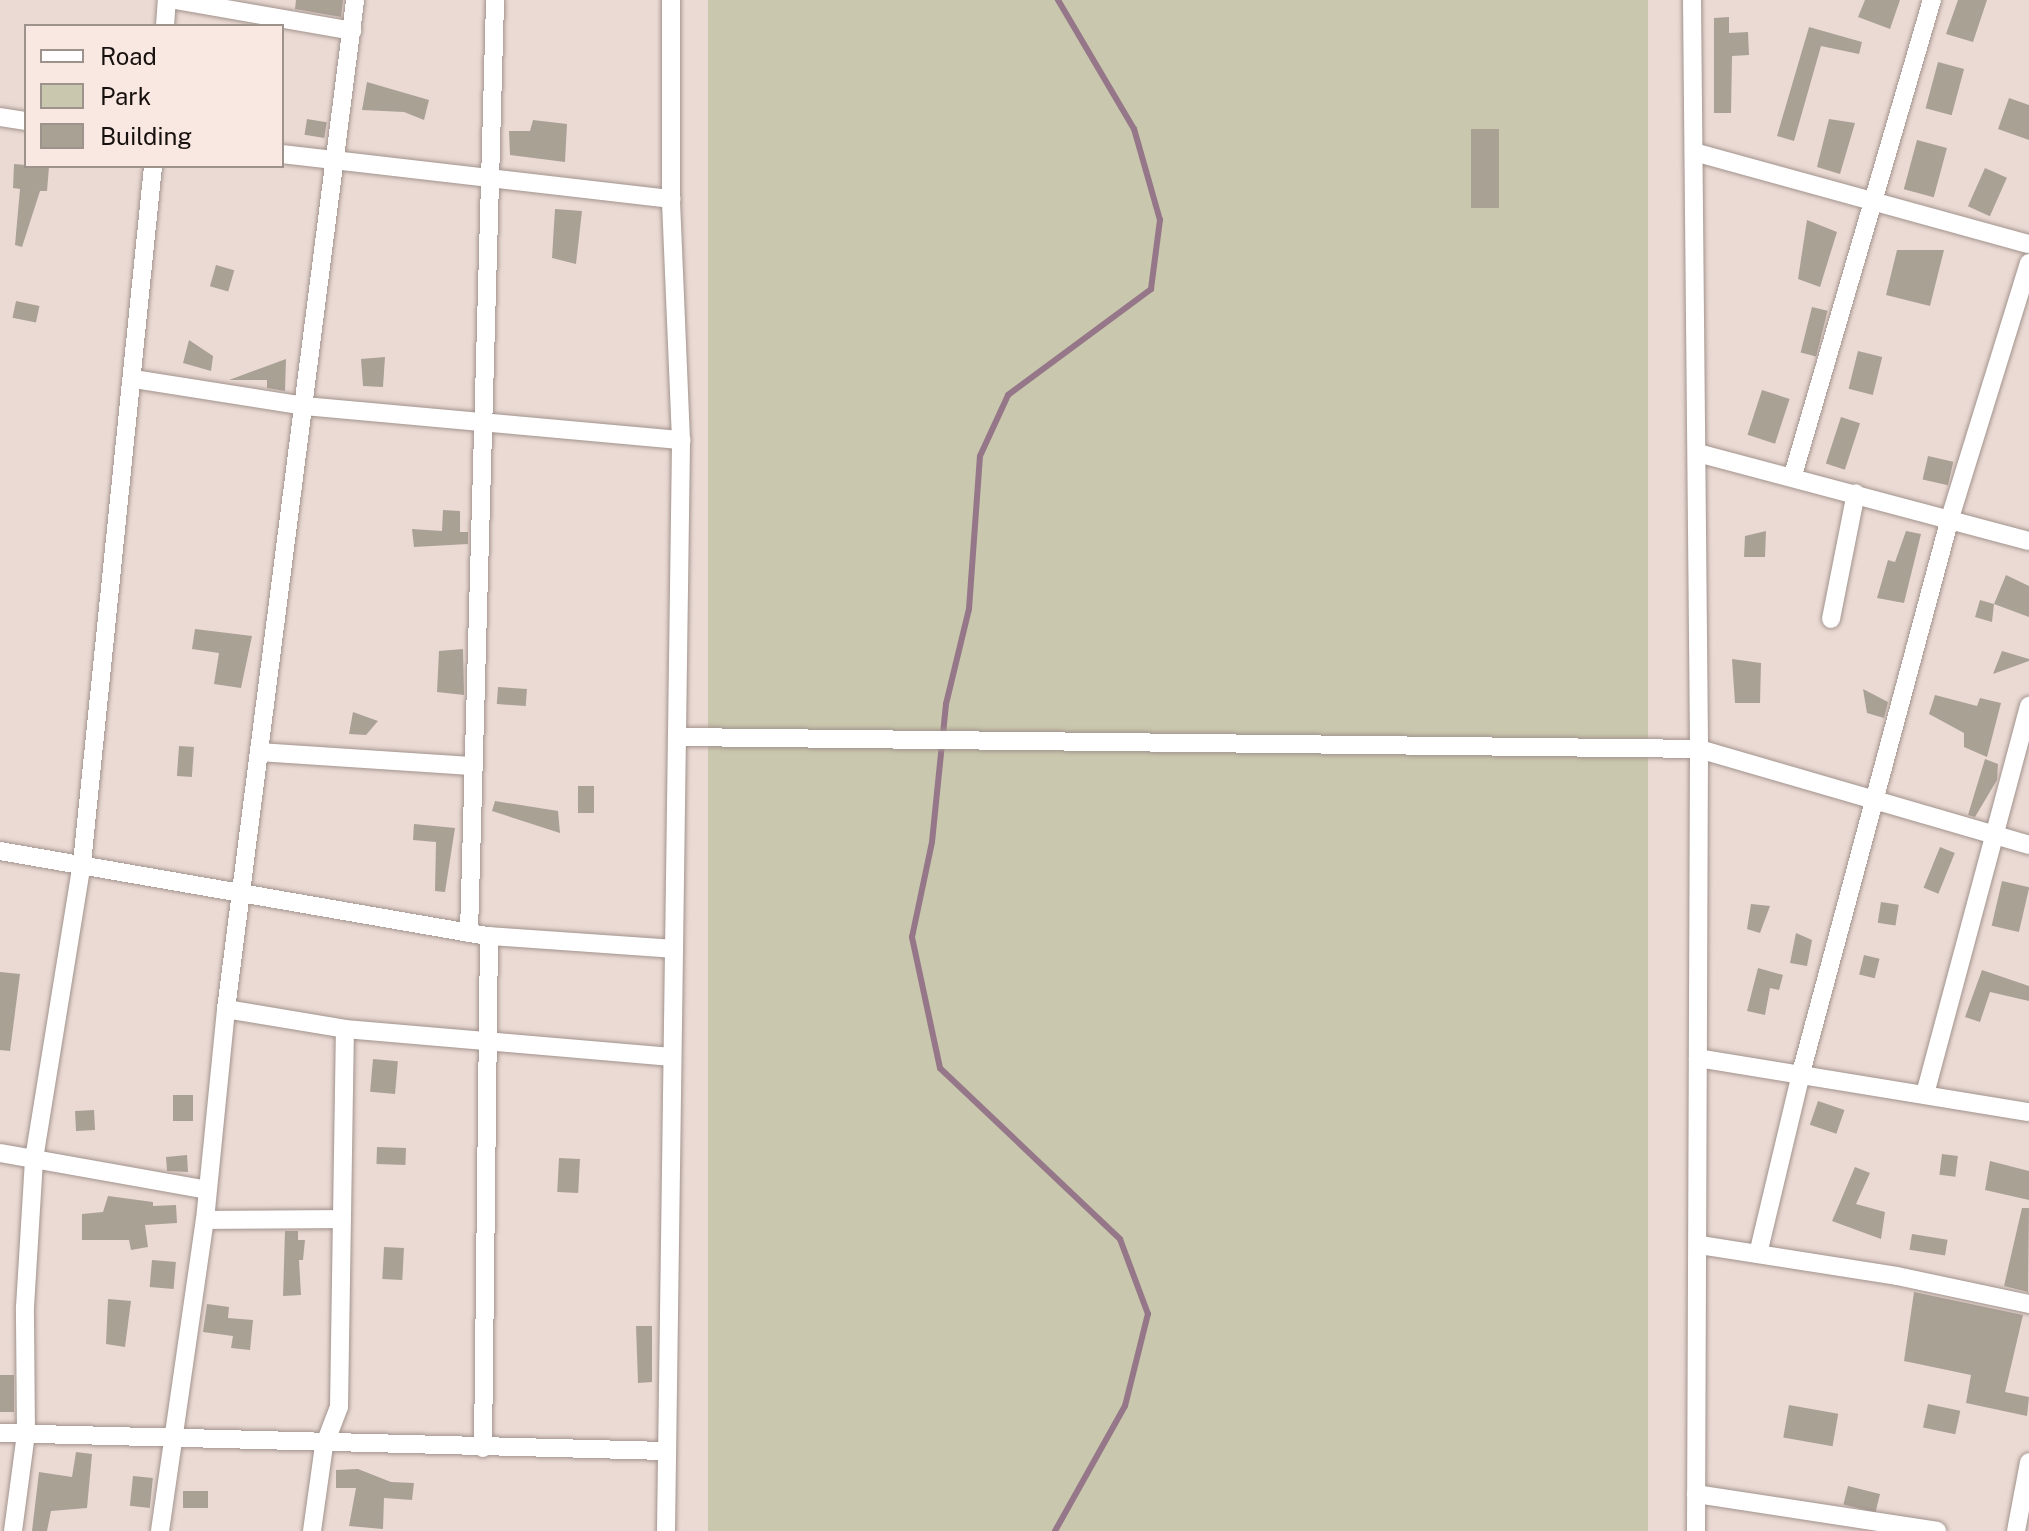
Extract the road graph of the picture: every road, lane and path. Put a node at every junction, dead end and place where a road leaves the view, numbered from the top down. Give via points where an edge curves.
1 (167, 0) edge
2 (175, 0) edge
3 (355, 0) edge
4 (495, 0) edge
5 (671, 0) edge
6 (1692, 0) edge
7 (1932, 0) edge
8 (165, 24) edge
9 (352, 31) junction
10 (0, 117) edge
11 (24, 121) edge
12 (1694, 152) junction
13 (284, 154) edge
14 (336, 159) junction
15 (153, 168) edge
16 (492, 181) junction
17 (671, 199) junction
18 (1873, 203) junction
19 (2029, 244) edge
20 (2029, 263) edge
21 (134, 379) junction
22 (305, 406) junction
23 (485, 426) junction
24 (681, 440) junction
25 (1698, 453) junction
26 (1793, 475) junction
27 (1856, 493) junction
28 (1950, 518) junction
29 (2029, 541) edge
30 (1831, 619) dead end
31 (2029, 706) edge
32 (679, 737) junction
33 (1699, 749) junction
34 (260, 752) junction
35 (470, 766) junction
36 (1878, 800) junction
37 (1994, 833) junction
38 (2029, 845) edge
39 (0, 851) edge
40 (82, 863) junction
41 (243, 893) junction
42 (469, 933) junction
43 (489, 936) junction
44 (674, 949) junction
45 (226, 1009) junction
46 (345, 1029) junction
47 (489, 1044) junction
48 (672, 1057) junction
49 (1698, 1058) junction
50 (1801, 1073) junction
51 (1925, 1094) junction
52 (2029, 1112) edge
53 (0, 1153) edge
54 (34, 1159) junction
55 (207, 1190) junction
56 (341, 1219) junction
57 (205, 1220) junction
58 (1700, 1245) junction
59 (1758, 1254) junction
60 (2029, 1304) edge
61 (0, 1433) edge
62 (26, 1434) junction
63 (171, 1440) junction
64 (324, 1446) junction
65 (483, 1448) junction
66 (667, 1451) junction
67 (2029, 1462) edge
68 (1696, 1494) junction
69 (13, 1531) edge
70 (160, 1531) edge
71 (312, 1531) edge
72 (666, 1531) edge
73 (1696, 1531) edge
74 (1937, 1531) edge
75 (2016, 1531) edge

1 - 8 street
2 - 9 street
3 - 9 street
4 - 16 street
5 - 17 street
6 - 12 street
7 - 18 street
9 - 14 street
10 - 11 street
12 - 18 street
12 - 25 street
13 - 14 street
14 - 16 street
14 - 22 street
15 - 21 street
16 - 17 street
16 - 23 street
17 - 24 street
18 - 19 street
18 - 26 street
20 - 28 street
21 - 22 street
21 - 40 street
22 - 23 street
22 - 34 street
23 - 24 street
23 - 35 street
24 - 32 street
25 - 26 street
25 - 33 street
26 - 27 street
27 - 28 street
27 - 30 street
28 - 29 street
28 - 36 street
31 - 37 street
32 - 33 street
32 - 44 street
33 - 36 street
33 - 49 street
34 - 35 street
34 - 41 street
35 - 42 street
36 - 37 street
36 - 50 street
37 - 38 street
37 - 51 street
39 - 40 street
40 - 41 street
40 - 54 street
41 - 42 street
41 - 45 street
42 - 43 street
43 - 44 street
43 - 47 street
44 - 48 street
45 - 46 street
45 - 55 street
46 - 47 street
46 - 56 street
47 - 48 street
47 - 65 street
48 - 66 street
49 - 50 street
49 - 58 street
50 - 51 street
50 - 59 street
51 - 52 street
53 - 54 street
54 - 55 street
54 - 62 street via 25,1307
55 - 57 street
56 - 57 street
56 - 64 street via 339,1407
57 - 63 street
58 - 59 street
58 - 68 street
59 - 60 street
61 - 62 street
62 - 63 street
62 - 69 street
63 - 64 street
63 - 70 street
64 - 65 street
64 - 71 street
65 - 66 street
66 - 72 street
67 - 75 street
68 - 73 street
68 - 74 street

